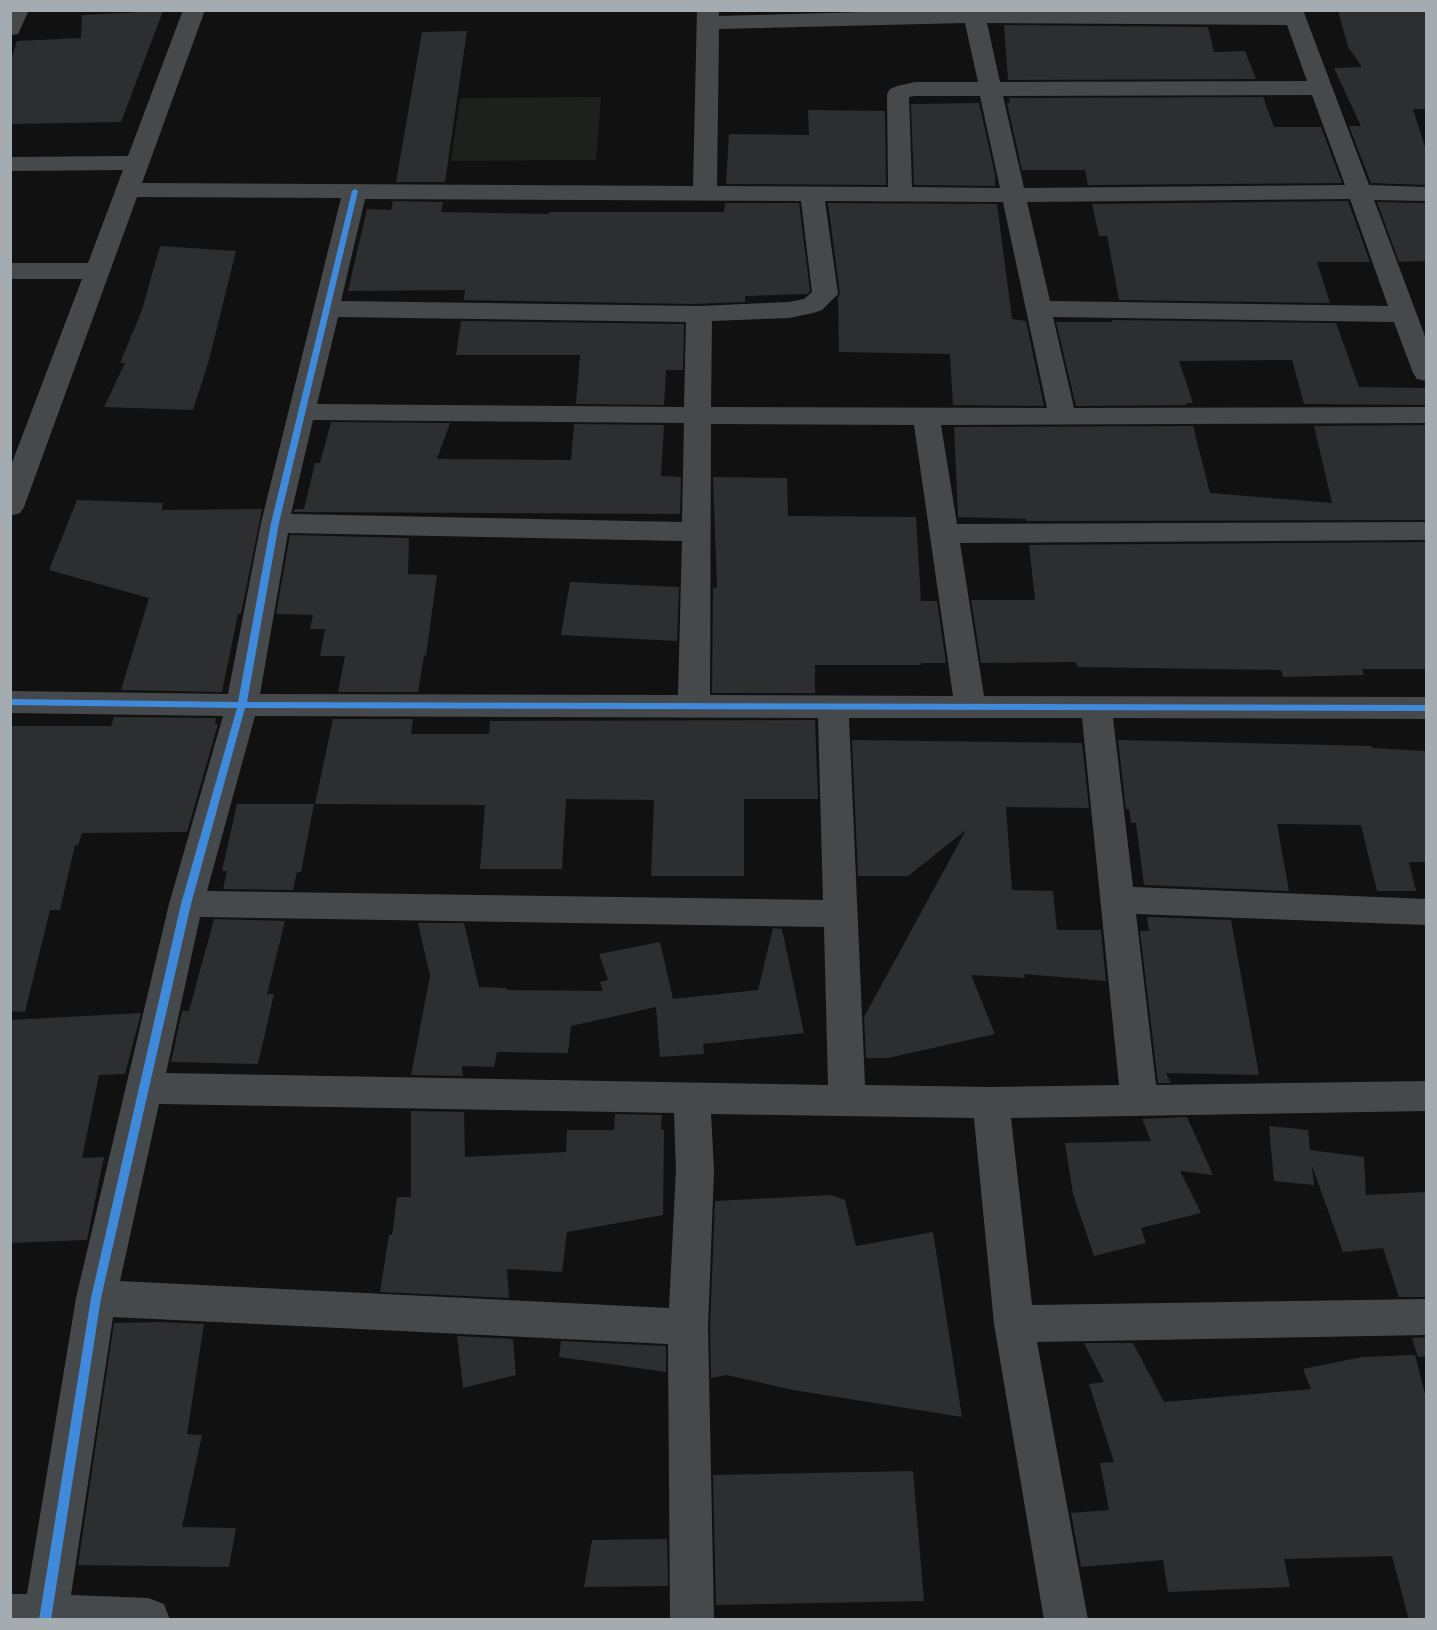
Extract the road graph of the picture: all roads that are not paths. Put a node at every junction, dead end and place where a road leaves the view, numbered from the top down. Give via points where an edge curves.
1 (19, 10) edge
2 (194, 10) edge
3 (973, 13) edge
4 (1293, 15) edge
5 (708, 17) edge
6 (10, 29) edge
7 (990, 88) junction
8 (1320, 88) junction
9 (138, 163) junction
10 (10, 164) edge
11 (128, 190) junction
12 (355, 191) junction
13 (1359, 192) junction
14 (705, 193) junction
15 (812, 194) junction
16 (900, 194) junction
17 (1426, 194) edge
18 (1013, 195) junction
19 (10, 271) edge
20 (98, 271) junction
21 (327, 309) junction
22 (1038, 309) junction
23 (699, 314) junction
24 (1405, 314) junction
25 (1426, 373) edge
26 (302, 412) junction
27 (698, 415) junction
28 (1426, 415) edge
29 (1062, 416) junction
30 (926, 417) junction
31 (11, 504) edge
32 (275, 523) junction
33 (1426, 531) edge
34 (696, 532) junction
35 (944, 534) junction
36 (10, 702) edge
37 (694, 704) junction
38 (242, 705) junction
39 (834, 705) junction
40 (969, 705) junction
41 (1096, 706) junction
42 (1426, 708) edge
43 (1116, 900) junction
44 (186, 904) junction
45 (1426, 912) edge
46 (841, 914) junction
47 (144, 1088) junction
48 (692, 1096) junction
49 (1426, 1096) edge
50 (847, 1099) junction
51 (1139, 1102) junction
52 (991, 1103) junction
53 (96, 1298) junction
54 (1426, 1317) edge
55 (1014, 1324) junction
56 (688, 1327) junction
57 (34, 1618) edge
58 (148, 1620) edge
59 (692, 1620) edge
60 (1066, 1620) edge

1 - 6 street
2 - 9 street
3 - 4 street
3 - 5 street
3 - 7 street
4 - 8 street
5 - 14 street
7 - 8 street
7 - 16 street via 915,89 898,94
7 - 18 street
8 - 13 street
9 - 10 street
9 - 11 street
11 - 12 street
11 - 20 street
12 - 14 street
12 - 21 street
13 - 17 street
13 - 18 street
13 - 24 street
14 - 15 street
15 - 16 street
15 - 23 street via 825,294 813,305 789,310
16 - 18 street
18 - 22 street
19 - 20 street
20 - 31 street
21 - 23 street
21 - 26 street
22 - 24 street
22 - 29 street
23 - 27 street
24 - 25 street
26 - 27 street
26 - 32 street
27 - 30 street
27 - 34 street
28 - 29 street
29 - 30 street
30 - 35 street
32 - 34 street
32 - 38 street
33 - 35 street
34 - 37 street
35 - 40 street
36 - 38 street
37 - 38 street
37 - 39 street
38 - 44 street
39 - 40 street
39 - 46 street
40 - 41 street
41 - 42 street
41 - 43 street
43 - 45 street
43 - 51 street
44 - 46 street
44 - 47 street
46 - 50 street
47 - 48 street
47 - 53 street
48 - 50 street
48 - 56 street via 695,1170
49 - 51 street
50 - 52 street
51 - 52 street
52 - 55 street
53 - 56 street
53 - 57 street
54 - 55 street
55 - 60 street
56 - 59 street
57 - 58 street

